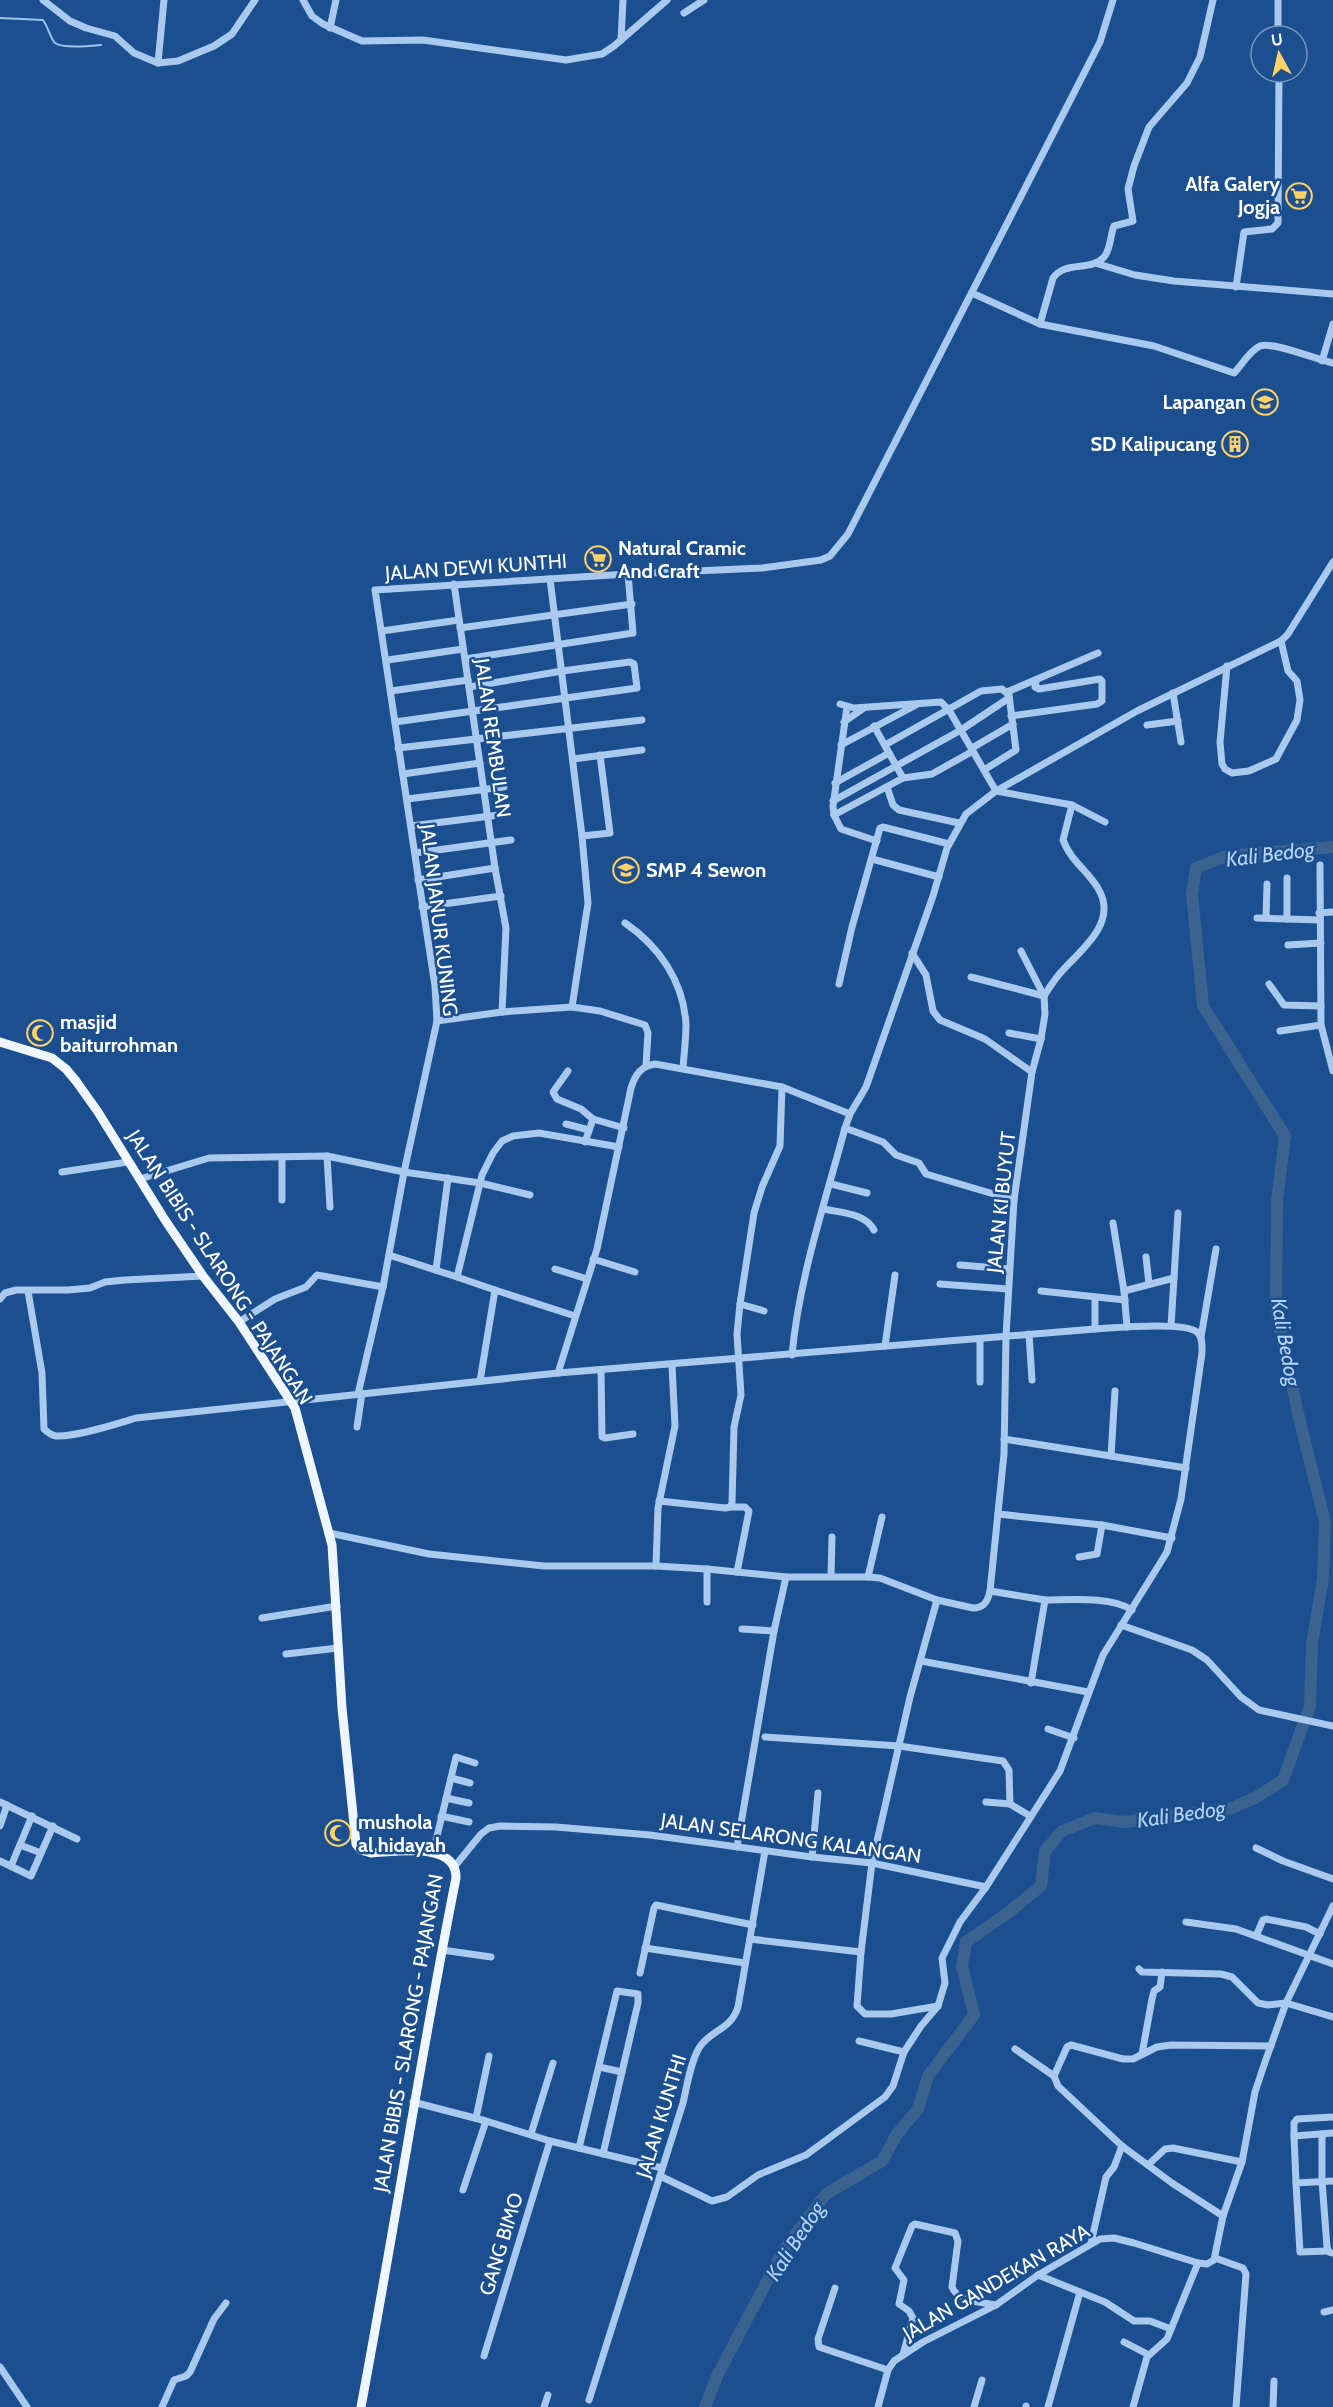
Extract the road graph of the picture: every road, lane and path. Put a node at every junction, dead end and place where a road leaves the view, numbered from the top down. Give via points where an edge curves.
1 (43, 0) edge
2 (164, 0) edge
3 (255, 0) edge
4 (303, 0) edge
5 (336, 0) edge
6 (623, 0) edge
7 (668, 0) edge
8 (704, 0) edge
9 (1113, 0) edge
10 (1213, 0) edge
11 (1278, 0) edge
12 (248, 4) edge
13 (684, 13) dead end
14 (1278, 24) edge
15 (330, 28) junction
16 (621, 40) junction
17 (158, 63) junction
18 (1279, 84) edge
19 (1095, 263) junction
20 (1236, 287) junction
21 (972, 293) junction
22 (1333, 294) edge
23 (1040, 324) junction
24 (1333, 324) edge
25 (1322, 361) junction
26 (1333, 363) edge
27 (1333, 562) edge
28 (628, 574) junction
29 (550, 579) junction
30 (454, 584) junction
31 (375, 590) joint
32 (632, 604) junction
33 (554, 614) junction
34 (459, 620) junction
35 (460, 628) junction
36 (382, 631) junction
37 (1281, 641) junction
38 (558, 644) junction
39 (463, 649) junction
40 (1098, 653) dead end
41 (465, 659) junction
42 (388, 660) junction
43 (1227, 666) junction
44 (562, 671) junction
45 (1036, 682) junction
46 (468, 683) junction
47 (392, 691) junction
48 (1173, 693) junction
49 (1008, 695) junction
50 (566, 699) junction
51 (921, 702) junction
52 (865, 708) junction
53 (948, 710) junction
54 (472, 711) junction
55 (642, 720) dead end
56 (1012, 720) junction
57 (1178, 721) junction
58 (395, 722) junction
59 (844, 722) junction
60 (1147, 725) dead end
61 (874, 726) junction
62 (569, 728) junction
63 (960, 730) junction
64 (476, 738) junction
65 (1181, 742) dead end
66 (841, 745) junction
67 (885, 746) junction
68 (398, 748) junction
69 (642, 750) dead end
70 (972, 750) junction
71 (889, 753) junction
72 (600, 755) junction
73 (573, 759) junction
74 (480, 763) junction
75 (896, 766) junction
76 (984, 770) junction
77 (403, 774) junction
78 (903, 778) junction
79 (835, 783) junction
80 (504, 787) dead end
81 (888, 788) junction
82 (483, 789) junction
83 (996, 791) junction
84 (407, 799) junction
85 (833, 801) junction
86 (1072, 805) junction
87 (507, 814) dead end
88 (834, 815) junction
89 (487, 816) junction
90 (1105, 822) dead end
91 (959, 823) junction
92 (411, 826) junction
93 (582, 836) junction
94 (511, 840) dead end
95 (878, 841) junction
96 (491, 842) junction
97 (949, 844) junction
98 (415, 853) junction
99 (872, 859) junction
100 (1320, 865) dead end
101 (495, 868) junction
102 (939, 877) junction
103 (1287, 878) dead end
104 (418, 880) junction
105 (1267, 884) dead end
106 (501, 900) junction
107 (422, 907) junction
108 (1332, 912) edge
109 (1320, 915) junction
110 (1257, 918) dead end
111 (1266, 918) junction
112 (1287, 919) junction
113 (625, 923) dead end
114 (1321, 943) junction
115 (1288, 945) dead end
116 (1021, 951) dead end
117 (912, 953) junction
118 (971, 977) dead end
119 (839, 984) dead end
120 (1269, 984) dead end
121 (1044, 996) junction
122 (1321, 1006) junction
123 (572, 1007) junction
124 (502, 1012) junction
125 (437, 1021) junction
126 (1322, 1025) junction
127 (1280, 1032) dead end
128 (1009, 1033) dead end
129 (1041, 1039) junction
130 (0, 1042) edge
131 (646, 1065) junction
132 (683, 1068) junction
133 (568, 1071) dead end
134 (1333, 1071) edge
135 (1032, 1072) junction
136 (782, 1086) junction
137 (850, 1114) junction
138 (593, 1119) junction
139 (566, 1124) dead end
140 (624, 1128) junction
141 (845, 1128) junction
142 (589, 1130) junction
143 (585, 1142) junction
144 (619, 1147) junction
145 (327, 1156) junction
146 (282, 1157) junction
147 (128, 1162) junction
148 (62, 1172) dead end
149 (404, 1172) junction
150 (448, 1178) junction
151 (140, 1179) junction
152 (480, 1183) junction
153 (831, 1184) junction
154 (867, 1193) dead end
155 (530, 1195) dead end
156 (282, 1200) dead end
157 (1014, 1200) junction
158 (330, 1207) dead end
159 (824, 1209) junction
160 (1178, 1213) dead end
161 (1113, 1223) dead end
162 (874, 1230) dead end
163 (1216, 1249) dead end
164 (389, 1256) junction
165 (1146, 1257) dead end
166 (593, 1259) junction
167 (960, 1265) dead end
168 (555, 1269) dead end
169 (1009, 1269) junction
170 (436, 1270) junction
171 (635, 1272) dead end
172 (895, 1275) dead end
173 (203, 1276) junction
174 (457, 1277) junction
175 (1174, 1278) junction
176 (587, 1279) junction
177 (940, 1284) dead end
178 (1149, 1284) junction
179 (383, 1287) junction
180 (1008, 1289) junction
181 (495, 1290) junction
182 (28, 1291) junction
183 (1041, 1291) dead end
184 (1124, 1291) junction
185 (1095, 1297) junction
186 (0, 1299) edge
187 (1125, 1300) junction
188 (740, 1304) junction
189 (764, 1311) dead end
190 (575, 1316) junction
191 (239, 1322) junction
192 (1171, 1326) junction
193 (1127, 1327) junction
194 (1095, 1329) junction
195 (1029, 1334) junction
196 (1006, 1336) junction
197 (1201, 1338) junction
198 (980, 1339) junction
199 (885, 1346) junction
200 (792, 1355) junction
201 (738, 1359) junction
202 (672, 1365) junction
203 (601, 1370) junction
204 (558, 1373) junction
205 (1032, 1380) dead end
206 (480, 1381) junction
207 (980, 1382) dead end
208 (1115, 1391) dead end
209 (360, 1393) junction
210 (291, 1400) junction
211 (357, 1426) dead end
212 (633, 1434) dead end
213 (1004, 1439) junction
214 (1111, 1456) junction
215 (1186, 1468) junction
216 (659, 1501) junction
217 (730, 1507) junction
218 (998, 1514) junction
219 (882, 1517) dead end
220 (1102, 1525) junction
221 (329, 1533) junction
222 (832, 1537) dead end
223 (1172, 1538) junction
224 (1079, 1557) dead end
225 (656, 1566) junction
226 (707, 1569) junction
227 (737, 1572) junction
228 (831, 1576) junction
229 (786, 1577) junction
230 (868, 1577) junction
231 (990, 1591) junction
232 (937, 1600) junction
233 (1045, 1600) junction
234 (706, 1602) dead end
235 (337, 1606) junction
236 (1131, 1610) junction
237 (262, 1618) dead end
238 (1122, 1625) junction
239 (742, 1629) dead end
240 (774, 1631) junction
241 (338, 1648) junction
242 (286, 1654) dead end
243 (921, 1661) junction
244 (1031, 1683) junction
245 (1088, 1692) junction
246 (1333, 1726) edge
247 (1048, 1729) dead end
248 (765, 1737) dead end
249 (1074, 1738) junction
250 (898, 1746) junction
251 (475, 1763) dead end
252 (451, 1778) junction
253 (470, 1783) dead end
254 (818, 1793) dead end
255 (446, 1798) junction
256 (986, 1802) dead end
257 (469, 1803) dead end
258 (4, 1804) edge
259 (1010, 1804) junction
260 (32, 1816) junction
261 (441, 1816) junction
262 (1030, 1816) junction
263 (469, 1822) dead end
264 (0, 1826) edge
265 (53, 1826) junction
266 (77, 1839) dead end
267 (20, 1845) junction
268 (737, 1847) junction
269 (1256, 1848) dead end
270 (765, 1851) junction
271 (433, 1852) junction
272 (41, 1853) junction
273 (812, 1857) junction
274 (0, 1861) edge
275 (872, 1863) junction
276 (11, 1866) junction
277 (455, 1866) junction
278 (1333, 1879) edge
279 (986, 1887) junction
280 (1333, 1906) edge
281 (1186, 1922) dead end
282 (753, 1925) junction
283 (1320, 1934) junction
284 (1256, 1936) junction
285 (750, 1940) junction
286 (645, 1948) junction
287 (442, 1950) junction
288 (861, 1952) junction
289 (1311, 1954) junction
290 (491, 1957) dead end
291 (745, 1963) junction
292 (1333, 1964) edge
293 (1139, 1970) dead end
294 (1162, 1972) junction
295 (640, 1973) dead end
296 (1287, 2003) junction
297 (938, 2006) junction
298 (1333, 2017) edge
299 (859, 2041) dead end
300 (1271, 2046) junction
301 (1015, 2049) dead end
302 (904, 2052) junction
303 (1142, 2054) junction
304 (489, 2056) dead end
305 (553, 2063) dead end
306 (599, 2067) junction
307 (622, 2072) junction
308 (1054, 2076) junction
309 (413, 2102) junction
310 (1333, 2117) edge
311 (476, 2118) junction
312 (486, 2121) junction
313 (1333, 2133) edge
314 (531, 2134) junction
315 (1322, 2134) junction
316 (1294, 2136) junction
317 (550, 2141) junction
318 (1122, 2146) junction
319 (579, 2148) junction
320 (603, 2154) junction
321 (1242, 2162) junction
322 (1149, 2164) junction
323 (662, 2168) junction
324 (660, 2176) junction
325 (1322, 2181) junction
326 (1333, 2181) edge
327 (1296, 2183) junction
328 (463, 2190) dead end
329 (1222, 2220) junction
330 (1090, 2243) junction
331 (1329, 2250) edge
332 (1215, 2258) junction
333 (1198, 2264) junction
334 (1038, 2275) junction
335 (835, 2288) dead end
336 (1080, 2292) junction
337 (226, 2303) dead end
338 (996, 2305) junction
339 (1333, 2310) edge
340 (1324, 2312) dead end
341 (1171, 2329) junction
342 (1124, 2342) dead end
343 (903, 2355) junction
344 (1149, 2355) junction
345 (484, 2356) dead end
346 (0, 2367) edge
347 (888, 2370) junction
348 (982, 2380) dead end
349 (1274, 2380) dead end
350 (548, 2395) dead end
351 (589, 2400) dead end
352 (27, 2407) edge
353 (162, 2407) edge
354 (361, 2407) edge
355 (544, 2407) edge
356 (878, 2407) edge
357 (974, 2407) edge
358 (1048, 2407) edge
359 (1133, 2407) edge
360 (1236, 2407) edge
361 (1273, 2407) edge

1 - 17 street via 70,21 115,36 134,53
2 - 17 street
3 - 12 street
4 - 15 street via 312,16
5 - 15 street
6 - 16 street
7 - 16 street
8 - 13 street
9 - 21 street, JALAN DEWI KUNTHI via 1100,42
10 - 19 street via 1200,57 1184,89 1149,127 1134,166 1128,189 1133,221 1114,226 1107,253
11 - 14 street
12 - 17 street via 232,34 214,46 178,61
15 - 16 street via 362,40 423,40 566,60 602,54
18 - 20 street via 1278,223 1272,230 1244,232
19 - 20 street via 1145,276
19 - 23 street via 1058,271
20 - 22 street
21 - 23 street
21 - 28 street, JALAN DEWI KUNTHI via 848,534 830,556 762,568
23 - 25 street via 1154,346 1234,374 1262,345
24 - 25 street
25 - 26 street
27 - 37 street
28 - 29 street, JALAN DEWI KUNTHI
28 - 32 street
29 - 30 street, JALAN DEWI KUNTHI
29 - 33 street
30 - 31 street, JALAN DEWI KUNTHI
30 - 34 street, JALAN REMBULAN
31 - 36 street, JALAN JANUR KUNING
32 - 33 street
32 - 38 street via 634,632
33 - 35 street
33 - 38 street
34 - 35 street, JALAN REMBULAN
34 - 36 street
35 - 39 street, JALAN REMBULAN
36 - 42 street, JALAN JANUR KUNING
37 - 43 street
37 - 43 street via 1288,671 1297,681 1297,720 1276,759 1249,771 1232,773 1222,764 1220,742
38 - 41 street
38 - 44 street
39 - 41 street, JALAN REMBULAN
39 - 42 street
40 - 45 street
41 - 46 street, JALAN REMBULAN
42 - 47 street, JALAN JANUR KUNING
43 - 48 street
44 - 46 street
44 - 50 street
44 - 50 street via 634,664 637,688
45 - 49 street
45 - 56 street via 1039,689 1100,679 1102,701
46 - 47 street
46 - 54 street, JALAN REMBULAN
47 - 58 street, JALAN JANUR KUNING
48 - 57 street
48 - 83 street
49 - 53 street via 996,689 981,691
49 - 56 street
49 - 63 street
50 - 54 street
50 - 62 street
51 - 52 street
51 - 53 street via 939,701
51 - 61 street
52 - 59 street
52 - 59 street via 843,706
53 - 63 street
53 - 67 street
54 - 58 street
54 - 64 street, JALAN REMBULAN
55 - 62 street
56 - 70 street
56 - 76 street via 1016,750
57 - 60 street
57 - 65 street
58 - 68 street, JALAN JANUR KUNING
59 - 66 street
61 - 66 street
61 - 67 street
62 - 64 street
62 - 73 street
63 - 70 street
63 - 75 street
64 - 68 street
64 - 74 street, JALAN REMBULAN
66 - 79 street
67 - 71 street
68 - 77 street, JALAN JANUR KUNING
69 - 72 street
70 - 76 street
70 - 78 street via 932,774
71 - 75 street
71 - 79 street
72 - 73 street
72 - 93 street via 610,833
73 - 93 street
74 - 77 street
74 - 82 street, JALAN REMBULAN
75 - 78 street
75 - 85 street
76 - 83 street
77 - 84 street, JALAN JANUR KUNING
78 - 81 street
79 - 85 street
80 - 82 street
81 - 88 street
81 - 91 street via 893,805 899,810
82 - 84 street
82 - 89 street, JALAN REMBULAN
83 - 86 street
83 - 91 street via 973,806
84 - 92 street, JALAN JANUR KUNING
85 - 88 street
86 - 90 street
86 - 121 street via 1063,840 1073,860 1101,893 1104,907 1092,939
87 - 89 street
88 - 95 street via 841,829
89 - 92 street
89 - 96 street, JALAN REMBULAN
91 - 97 street
92 - 98 street, JALAN JANUR KUNING
93 - 123 street via 588,903
94 - 96 street
95 - 97 street via 883,827
95 - 99 street
96 - 98 street
96 - 101 street, JALAN REMBULAN
97 - 102 street
98 - 104 street, JALAN JANUR KUNING
99 - 102 street
99 - 119 street
100 - 109 street
101 - 104 street
101 - 106 street, JALAN REMBULAN
102 - 117 street
103 - 112 street
104 - 107 street, JALAN JANUR KUNING
105 - 111 street
106 - 107 street
106 - 124 street, JALAN REMBULAN via 506,928
107 - 125 street, JALAN JANUR KUNING
108 - 109 street
109 - 112 street
109 - 114 street
110 - 111 street
111 - 112 street
113 - 132 street via 660,955 674,980 686,1026
114 - 115 street
114 - 122 street
116 - 121 street
117 - 135 street via 926,975 933,1011 940,1020 985,1038
117 - 137 street via 866,1087
118 - 121 street
120 - 122 street via 1284,1005
121 - 129 street, JALAN KI BUYUT
122 - 126 street
123 - 124 street
123 - 131 street via 645,1025
124 - 125 street
125 - 149 street, JALAN JANUR KUNING
126 - 127 street
126 - 134 street
128 - 129 street
129 - 135 street, JALAN KI BUYUT
130 - 147 main road, JALAN BIBIS - SLARONG - PAJANGAN via 52,1058 66,1069
131 - 132 street
131 - 140 street via 633,1080
132 - 136 street
133 - 138 street via 554,1095
135 - 157 street, JALAN KI BUYUT
136 - 137 street
136 - 188 street via 780,1146 754,1213
137 - 141 street
138 - 140 street
138 - 142 street
139 - 142 street
140 - 144 street
141 - 153 street
141 - 157 street via 883,1142 896,1155 919,1163 927,1174
142 - 143 street
143 - 144 street
143 - 152 street via 539,1133 507,1138 493,1153
144 - 166 street
145 - 146 street
145 - 149 street
145 - 158 street
146 - 151 street via 209,1158
146 - 156 street
147 - 148 street
147 - 151 main road, JALAN BIBIS - SLARONG - PAJANGAN
149 - 150 street
149 - 164 street, JALAN JANUR KUNING
150 - 152 street
150 - 170 street
151 - 173 main road, JALAN BIBIS - SLARONG - PAJANGAN
152 - 155 street
152 - 174 street
153 - 154 street
153 - 159 street
157 - 169 street, JALAN KI BUYUT
159 - 162 street via 861,1217
159 - 200 street via 795,1320
160 - 175 street
161 - 184 street
163 - 197 street
164 - 170 street
164 - 179 street, JALAN JANUR KUNING
165 - 178 street
166 - 171 street
166 - 176 street
167 - 169 street
168 - 176 street
169 - 180 street, JALAN KI BUYUT
170 - 174 street
172 - 199 street
173 - 182 street
173 - 191 main road, JALAN BIBIS - SLARONG - PAJANGAN
174 - 181 street
175 - 178 street
175 - 192 street
176 - 190 street
177 - 180 street
178 - 184 street
179 - 191 street via 317,1275 304,1288 275,1299
179 - 209 street, JALAN JANUR KUNING
180 - 196 street, JALAN KI BUYUT
181 - 190 street
181 - 206 street
182 - 186 street via 5,1293
182 - 210 street via 42,1373 44,1429 49,1434 86,1431 136,1418
183 - 185 street
184 - 187 street
185 - 187 street
185 - 194 street
187 - 193 street
188 - 189 street
188 - 201 street
190 - 204 street
191 - 210 main road, JALAN BIBIS - SLARONG - PAJANGAN
192 - 193 street
192 - 197 street via 1191,1328
193 - 194 street
194 - 195 street
195 - 196 street
195 - 205 street
196 - 198 street
196 - 213 street, JALAN KI BUYUT
197 - 215 street
198 - 199 street
198 - 207 street
199 - 200 street
200 - 201 street
201 - 202 street
201 - 217 street via 741,1395 734,1427
202 - 203 street
202 - 216 street via 675,1426
203 - 204 street
203 - 212 street via 602,1437
204 - 206 street
206 - 209 street
208 - 214 street
209 - 210 street
209 - 211 street, JALAN JANUR KUNING
210 - 221 main road, JALAN BIBIS - SLARONG - PAJANGAN
213 - 214 street
213 - 218 street, JALAN KI BUYUT
214 - 215 street
215 - 223 street
216 - 217 street
216 - 225 street
217 - 227 street via 745,1507 749,1511
218 - 220 street
218 - 231 street, JALAN KI BUYUT
219 - 230 street
220 - 223 street
220 - 224 street via 1097,1554
221 - 225 street via 429,1554 544,1566
221 - 235 main road, JALAN BIBIS - SLARONG - PAJANGAN
222 - 228 street
223 - 236 street
225 - 226 street
226 - 227 street
226 - 234 street
227 - 229 street
228 - 229 street
228 - 230 street
229 - 240 street
230 - 232 street
231 - 232 street via 989,1599 978,1608
231 - 233 street
232 - 243 street
233 - 236 street via 1118,1603
233 - 244 street
235 - 237 street
235 - 241 main road, JALAN BIBIS - SLARONG - PAJANGAN
236 - 238 street
238 - 245 street via 1103,1654
238 - 246 street via 1192,1650 1219,1670 1253,1707
239 - 240 street
240 - 268 street
241 - 242 street
241 - 271 main road, JALAN BIBIS - SLARONG - PAJANGAN via 356,1844 371,1853
243 - 244 street
243 - 250 street
244 - 245 street
245 - 249 street
247 - 249 street
248 - 250 street
249 - 262 street via 1060,1771
250 - 259 street via 1003,1761 1009,1770
250 - 275 street
251 - 252 street via 456,1758
252 - 253 street
252 - 255 street
254 - 273 street
255 - 257 street
255 - 261 street
256 - 259 street
258 - 260 street
258 - 264 street
259 - 262 street
260 - 265 street
260 - 267 street
261 - 263 street
261 - 271 street
262 - 279 street
265 - 266 street
265 - 272 street
267 - 272 street
267 - 276 street
268 - 270 street, JALAN SELARONG KALANGAN
268 - 277 street, JALAN SELARONG KALANGAN via 626,1833 500,1826 481,1834
269 - 278 street
270 - 273 street, JALAN SELARONG KALANGAN
270 - 282 street, JALAN KUNTHI
271 - 277 main road, JALAN BIBIS - SLARONG - PAJANGAN via 452,1860
272 - 276 street via 31,1876
273 - 275 street, JALAN SELARONG KALANGAN
274 - 276 street
275 - 279 street, JALAN SELARONG KALANGAN
275 - 288 street
277 - 287 main road, JALAN BIBIS - SLARONG - PAJANGAN
279 - 297 street via 960,1922 942,1958 945,1983
280 - 283 street
281 - 284 street
282 - 285 street, JALAN KUNTHI
282 - 286 street via 656,1905
283 - 284 street via 1266,1918
283 - 289 street
284 - 289 street
285 - 288 street
285 - 291 street, JALAN KUNTHI
286 - 291 street
286 - 295 street
287 - 290 street
287 - 309 main road, JALAN BIBIS - SLARONG - PAJANGAN
288 - 297 street via 857,2006 861,2012 891,2014
289 - 292 street
289 - 296 street
291 - 323 street, JALAN KUNTHI via 736,2013 699,2048
293 - 294 street
294 - 296 street via 1221,1974 1232,1977 1258,2003
294 - 303 street via 1160,1987 1152,1999
296 - 298 street
296 - 300 street
297 - 302 street
299 - 302 street
300 - 303 street via 1171,2045
300 - 321 street via 1256,2092
301 - 308 street
302 - 324 street via 885,2097 806,2155 758,2175 727,2198 712,2201
303 - 308 street via 1123,2059 1069,2046
304 - 311 street
305 - 314 street
306 - 307 street
306 - 307 street via 617,1991 638,1994
306 - 319 street
307 - 320 street
308 - 318 street via 1058,2086
309 - 311 street
309 - 354 main road, JALAN BIBIS - SLARONG - PAJANGAN
310 - 316 street via 1297,2119 1293,2124
311 - 312 street
312 - 314 street
312 - 328 street
313 - 315 street
314 - 317 street
315 - 316 street
315 - 325 street
316 - 327 street
317 - 319 street
317 - 345 street, GANG BIMO
318 - 322 street
318 - 330 street via 1106,2176
319 - 320 street
320 - 323 street
321 - 322 street via 1173,2148 1165,2149
321 - 329 street
322 - 329 street
323 - 324 street, JALAN KUNTHI
324 - 351 street, JALAN KUNTHI
325 - 326 street
325 - 327 street
325 - 331 street
327 - 331 street via 1299,2252
329 - 332 street
330 - 333 street, JALAN GANDEKAN RAYA via 1114,2238
330 - 334 street, JALAN GANDEKAN RAYA
332 - 333 street via 1210,2263
332 - 360 street via 1239,2265 1246,2274
333 - 341 street
334 - 336 street
334 - 338 street, JALAN GANDEKAN RAYA
335 - 347 street via 818,2339 819,2347
336 - 341 street via 1105,2302 1134,2321 1150,2321
336 - 358 street
337 - 353 street via 214,2319 189,2374 174,2380
338 - 343 street, JALAN GANDEKAN RAYA
338 - 343 street via 960,2297 954,2292 958,2241 955,2233 915,2224 895,2266 904,2280 899,2304 913,2318
339 - 340 street
341 - 344 street via 1164,2343
342 - 344 street
343 - 347 street, JALAN GANDEKAN RAYA
344 - 359 street
346 - 352 street
347 - 356 street, JALAN GANDEKAN RAYA
348 - 357 street
349 - 361 street
350 - 355 street

